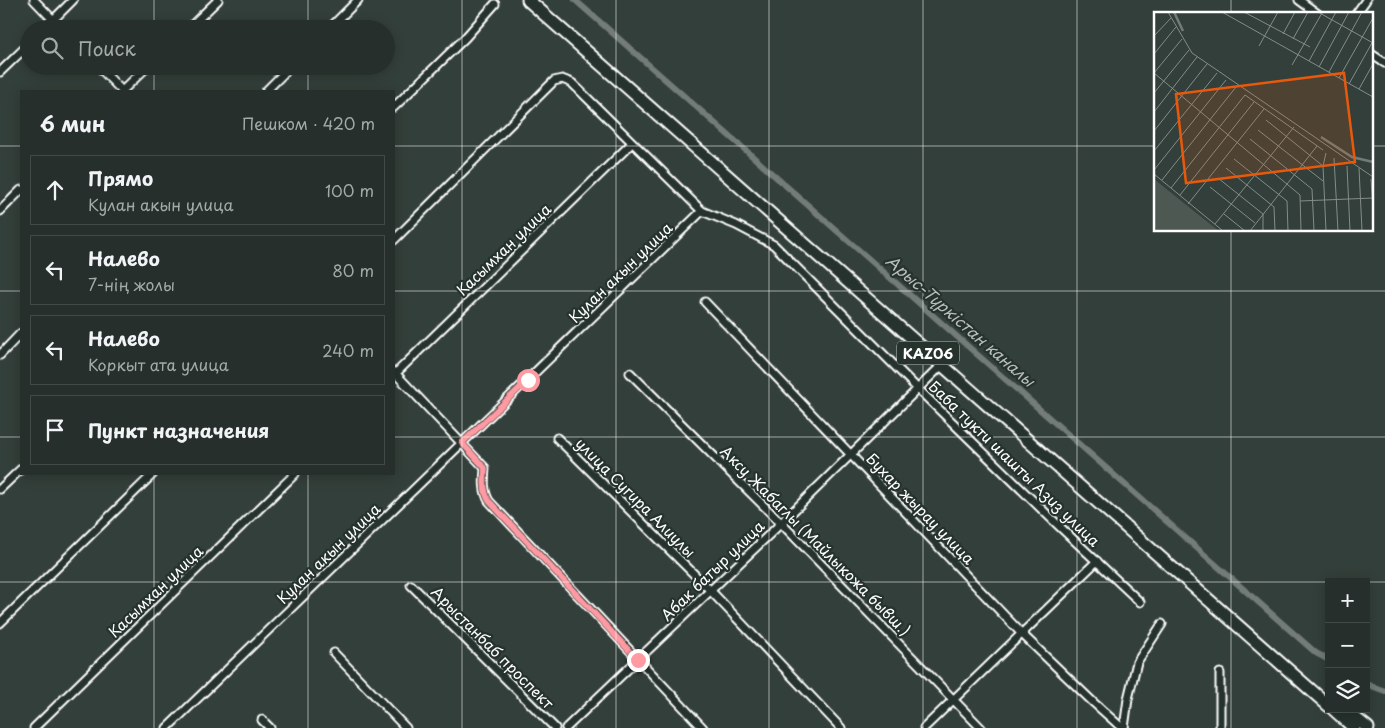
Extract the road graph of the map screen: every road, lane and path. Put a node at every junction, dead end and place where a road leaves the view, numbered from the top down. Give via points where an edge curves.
1 (34, 0) edge
2 (73, 0) edge
3 (218, 0) edge
4 (358, 0) edge
5 (528, 0) edge
6 (539, 0) edge
7 (1299, 0) edge
8 (1366, 0) edge
9 (495, 4) dead end
10 (1315, 12) edge
11 (1357, 12) edge
12 (53, 20) joint
13 (197, 20) edge
14 (338, 20) edge
15 (20, 53) edge
16 (1372, 55) edge
17 (1385, 63) edge
18 (0, 72) edge
19 (107, 75) edge
20 (139, 75) edge
21 (282, 75) edge
22 (121, 90) edge
23 (123, 90) edge
24 (267, 90) edge
25 (395, 106) edge
26 (632, 143) junction
27 (20, 191) edge
28 (0, 211) edge
29 (702, 211) junction
30 (395, 239) edge
31 (705, 302) dead end
32 (20, 334) edge
33 (0, 355) edge
34 (942, 364) junction
35 (395, 372) edge
36 (630, 373) dead end
37 (395, 374) edge
38 (917, 388) junction
39 (558, 438) dead end
40 (462, 443) junction
41 (850, 454) junction
42 (20, 470) edge
43 (152, 475) edge
44 (294, 475) edge
45 (0, 489) edge
46 (781, 523) junction
47 (1097, 561) junction
48 (411, 585) dead end
49 (710, 590) junction
50 (1140, 602) dead end
51 (0, 623) edge
52 (1162, 624) dead end
53 (1022, 634) junction
54 (334, 653) dead end
55 (638, 660) junction
56 (1220, 673) dead end
57 (1325, 692) edge
58 (953, 700) junction
59 (1325, 702) edge
60 (1337, 713) edge
61 (1349, 713) edge
62 (262, 720) dead end
63 (34, 728) edge
64 (167, 728) edge
65 (270, 728) edge
66 (406, 728) edge
67 (555, 728) edge
68 (566, 728) edge
69 (703, 728) edge
70 (841, 728) edge
71 (924, 728) edge
72 (982, 728) edge
73 (1123, 728) edge
74 (1220, 728) edge
75 (1354, 728) edge
76 (1368, 728) edge

1 - 12 street
2 - 12 street
3 - 13 street
4 - 14 street
5 - 34 highway, KАZ06
6 - 57 highway, KАZ06
7 - 10 street
8 - 11 street
9 - 25 street
15 - 18 street
16 - 17 street
19 - 22 street
20 - 23 street
21 - 24 street
26 - 29 street, Баба тукти шашты Азиз улица
26 - 30 street, Баба тукти шашты Азиз улица via 572,83 562,79 554,81
26 - 35 street, Касымхан улица
27 - 28 street
29 - 38 street, Баба тукти шашты Азиз улица via 774,245
29 - 40 street, Кулан акын улица
31 - 41 street, Бухар жырау улица
32 - 33 street
34 - 38 street, Абак батыр улица
34 - 59 highway, KАZ06
36 - 46 street, Аксу Жабаглы (Майлыкожа бывш.)
37 - 40 street
38 - 41 street, Абак батыр улица
38 - 47 street, Баба тукти шашты Азиз улица
39 - 49 street, улица Сугира Алиулы
40 - 55 street via 485,468 484,484 489,501
40 - 64 street, Кулан акын улица
41 - 46 street, Абак батыр улица
41 - 53 street, Бухар жырау улица
42 - 45 street
43 - 51 street
44 - 63 street, Касымхан улица
46 - 49 street, Абак батыр улица
46 - 58 street, Аксу Жабаглы (Майлыкожа бывш.)
47 - 50 street, Баба тукти шашты Азиз улица
47 - 53 street
48 - 67 street, Арыстанбаб проспект
49 - 55 street, Абак батыр улица
49 - 70 street, улица Сугира Алиулы
52 - 73 street via 1137,662
53 - 58 street
53 - 73 street, Бухар жырау улица
54 - 66 street
55 - 68 street, Абак батыр улица
55 - 69 street
56 - 74 street
58 - 71 street
58 - 72 street, Аксу Жабаглы (Майлыкожа бывш.)
60 - 75 highway
61 - 76 highway
62 - 65 street

